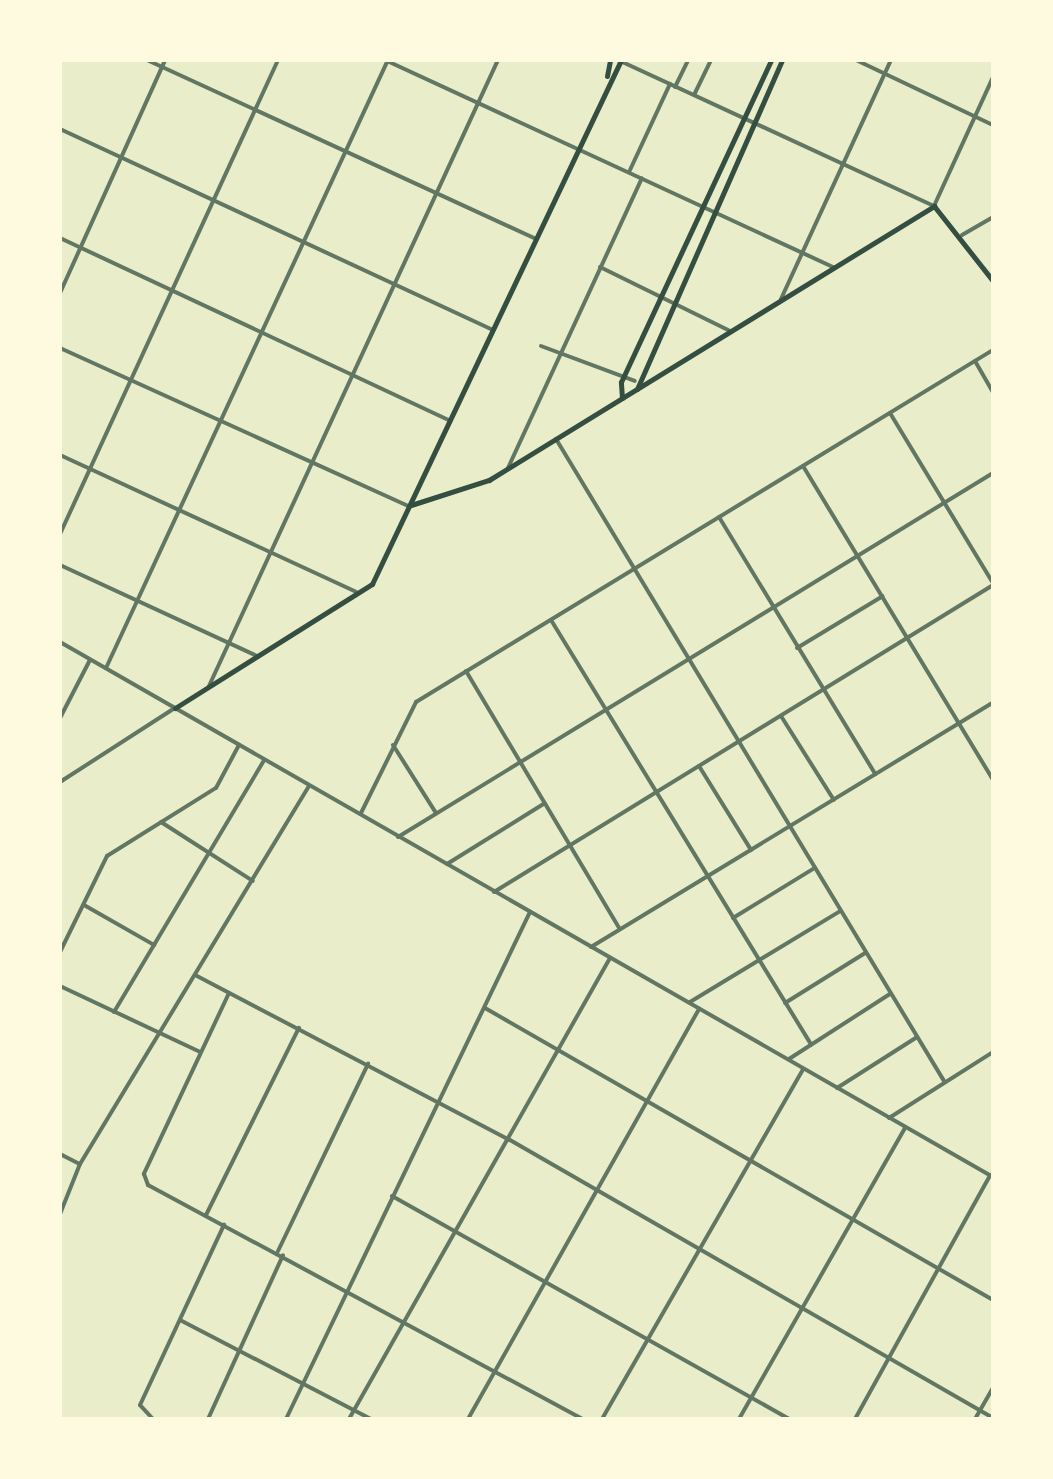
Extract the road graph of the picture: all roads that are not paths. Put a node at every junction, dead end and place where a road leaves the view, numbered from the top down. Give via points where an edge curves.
1 (146, 60) edge
2 (165, 60) edge
3 (278, 60) edge
4 (387, 60) edge
5 (498, 60) edge
6 (610, 60) edge
7 (620, 60) edge
8 (688, 60) edge
9 (711, 60) edge
10 (771, 60) edge
11 (782, 60) edge
12 (856, 60) edge
13 (892, 60) edge
14 (162, 67) junction
15 (885, 74) junction
16 (993, 77) edge
17 (607, 79) junction
18 (673, 86) junction
19 (694, 95) junction
20 (480, 103) junction
21 (255, 110) junction
22 (975, 116) junction
23 (745, 118) junction
24 (753, 122) junction
25 (993, 125) edge
26 (60, 129) edge
27 (576, 146) junction
28 (346, 152) junction
29 (121, 157) junction
30 (844, 164) junction
31 (629, 172) junction
32 (642, 178) junction
33 (436, 194) junction
34 (213, 200) junction
35 (704, 206) junction
36 (934, 206) junction
37 (713, 210) junction
38 (993, 217) edge
39 (962, 235) junction
40 (60, 238) edge
41 (534, 238) junction
42 (304, 242) junction
43 (81, 248) junction
44 (803, 252) junction
45 (600, 267) junction
46 (834, 267) junction
47 (993, 281) edge
48 (394, 284) junction
49 (172, 290) junction
50 (60, 293) edge
51 (662, 296) junction
52 (781, 299) junction
53 (671, 301) junction
54 (492, 330) junction
55 (730, 331) junction
56 (262, 332) junction
57 (541, 346) dead end
58 (60, 348) edge
59 (993, 350) edge
60 (559, 354) junction
61 (975, 361) junction
62 (353, 374) junction
63 (131, 381) junction
64 (621, 382) junction
65 (636, 385) junction
66 (993, 392) edge
67 (622, 398) junction
68 (890, 413) junction
69 (448, 420) junction
70 (220, 422) junction
71 (556, 439) junction
72 (60, 455) edge
73 (312, 466) junction
74 (803, 466) junction
75 (90, 469) junction
76 (508, 469) junction
77 (993, 473) edge
78 (945, 502) junction
79 (409, 506) junction
80 (179, 510) junction
81 (719, 517) junction
82 (60, 534) edge
83 (270, 551) junction
84 (858, 556) junction
85 (60, 565) edge
86 (631, 571) junction
87 (993, 584) edge
88 (360, 594) junction
89 (883, 596) junction
90 (137, 601) junction
91 (772, 608) junction
92 (551, 620) junction
93 (909, 637) junction
94 (60, 642) edge
95 (228, 642) junction
96 (797, 648) junction
97 (256, 656) junction
98 (90, 660) junction
99 (686, 660) junction
100 (106, 668) junction
101 (466, 671) junction
102 (209, 686) junction
103 (823, 690) junction
104 (993, 703) edge
105 (175, 708) junction
106 (606, 710) junction
107 (781, 716) junction
108 (60, 718) edge
109 (961, 723) junction
110 (736, 743) junction
111 (239, 745) junction
112 (393, 745) junction
113 (264, 760) junction
114 (520, 762) junction
115 (699, 766) junction
116 (875, 775) junction
117 (993, 780) edge
118 (60, 782) edge
119 (309, 786) junction
120 (656, 792) junction
121 (834, 800) junction
122 (546, 804) junction
123 (436, 813) junction
124 (360, 815) junction
125 (161, 822) junction
126 (788, 828) junction
127 (398, 836) junction
128 (570, 845) junction
129 (751, 850) junction
130 (209, 853) junction
131 (446, 864) junction
132 (813, 868) junction
133 (708, 876) junction
134 (253, 881) junction
135 (494, 892) junction
136 (83, 905) junction
137 (840, 911) junction
138 (530, 912) junction
139 (733, 918) junction
140 (621, 930) junction
141 (154, 944) junction
142 (591, 947) junction
143 (60, 952) edge
144 (865, 953) junction
145 (610, 958) junction
146 (759, 960) junction
147 (197, 976) junction
148 (60, 986) edge
149 (230, 992) junction
150 (890, 994) junction
151 (689, 1003) junction
152 (785, 1003) junction
153 (484, 1008) junction
154 (699, 1009) junction
155 (114, 1012) junction
156 (298, 1028) junction
157 (161, 1034) junction
158 (917, 1038) junction
159 (811, 1046) junction
160 (561, 1051) junction
161 (200, 1052) junction
162 (993, 1052) edge
163 (788, 1060) junction
164 (368, 1064) junction
165 (803, 1069) junction
166 (944, 1082) junction
167 (838, 1088) junction
168 (438, 1100) junction
169 (648, 1103) junction
170 (889, 1118) junction
171 (906, 1128) junction
172 (510, 1140) junction
173 (60, 1154) edge
174 (751, 1160) junction
175 (80, 1164) junction
176 (991, 1176) edge
177 (598, 1191) junction
178 (391, 1195) junction
179 (60, 1214) edge
180 (206, 1215) junction
181 (853, 1219) junction
182 (225, 1224) junction
183 (458, 1232) junction
184 (700, 1250) junction
185 (281, 1252) junction
186 (940, 1269) junction
187 (546, 1282) junction
188 (349, 1287) junction
189 (993, 1300) edge
190 (802, 1308) junction
191 (407, 1318) junction
192 (180, 1320) junction
193 (649, 1339) junction
194 (240, 1348) junction
195 (890, 1358) junction
196 (496, 1370) junction
197 (304, 1382) junction
198 (993, 1388) edge
199 (752, 1398) junction
200 (354, 1409) junction
201 (980, 1411) junction
202 (993, 1418) edge
203 (152, 1419) edge
204 (208, 1419) edge
205 (286, 1419) edge
206 (348, 1419) edge
207 (371, 1419) edge
208 (468, 1419) edge
209 (582, 1419) edge
210 (602, 1419) edge
211 (739, 1419) edge
212 (789, 1419) edge
213 (855, 1419) edge
214 (975, 1419) edge

1 - 14 street
2 - 14 street
3 - 21 street
4 - 20 street
4 - 28 street
5 - 20 street
6 - 17 main road
7 - 17 main road
7 - 18 street
8 - 18 street
9 - 19 street
10 - 23 main road
11 - 24 main road
12 - 15 street
13 - 15 street
14 - 21 street
14 - 29 street
15 - 22 street
15 - 30 street
16 - 22 street
17 - 27 main road
18 - 19 street
18 - 31 street
19 - 23 street
20 - 27 street
20 - 33 street
21 - 28 street
21 - 34 street
22 - 25 street
22 - 36 street
23 - 24 street
23 - 35 main road
24 - 30 street
24 - 37 main road
26 - 29 street
27 - 31 street
27 - 41 main road
28 - 33 street
28 - 42 street
29 - 34 street
29 - 43 street
30 - 36 street
30 - 44 street
31 - 32 street
32 - 35 street
32 - 45 street
33 - 41 street
33 - 48 street
34 - 42 street
34 - 49 street
35 - 37 street
35 - 51 main road
36 - 39 main road
36 - 46 main road
37 - 44 street
37 - 53 main road
38 - 39 street
39 - 47 main road
40 - 43 street
41 - 54 main road
42 - 48 street
42 - 56 street
43 - 49 street
43 - 50 street
44 - 46 street
44 - 52 street
45 - 51 street
45 - 60 street
46 - 52 main road
48 - 54 street
48 - 62 street
49 - 56 street
49 - 63 street
51 - 53 street
51 - 64 main road
52 - 55 main road
53 - 55 street
53 - 65 main road
54 - 69 main road
55 - 65 main road
56 - 62 street
56 - 70 street
57 - 60 street
58 - 63 street
59 - 61 street
60 - 64 street
60 - 76 street
61 - 66 street
61 - 68 street
62 - 69 street
62 - 73 street
63 - 70 street
63 - 75 street
64 - 65 street
64 - 67 main road
65 - 67 main road
67 - 71 main road
68 - 74 street
68 - 78 street
69 - 79 main road
70 - 73 street
70 - 80 street
71 - 76 main road
71 - 86 street
72 - 75 street
73 - 79 street
73 - 83 street
74 - 81 street
74 - 84 street
75 - 80 street
75 - 82 street
76 - 79 main road
77 - 78 street
78 - 84 street
78 - 87 street
79 - 88 main road
80 - 83 street
80 - 90 street
81 - 86 street
81 - 91 street
83 - 88 street
83 - 95 street
84 - 89 street
84 - 91 street
85 - 90 street
86 - 92 street
86 - 99 street
87 - 93 street
88 - 97 main road
89 - 93 street
89 - 96 street
90 - 95 street
90 - 100 street
91 - 96 street
91 - 99 street
92 - 101 street
92 - 106 street
93 - 103 street
93 - 109 street
94 - 98 street
95 - 97 street
95 - 102 street
96 - 103 street
97 - 102 main road
98 - 100 street
98 - 108 street
99 - 106 street
99 - 110 street
100 - 105 street
101 - 112 street via 416,702
101 - 114 street
102 - 105 main road
103 - 107 street
103 - 116 street
104 - 109 street
105 - 111 street
105 - 118 street
106 - 114 street
106 - 120 street
107 - 110 street
107 - 121 street
109 - 116 street
109 - 117 street
110 - 115 street
110 - 126 street
111 - 113 street
111 - 125 street via 216,788
112 - 123 street
112 - 124 street
113 - 119 street
113 - 130 street
114 - 122 street
114 - 123 street
115 - 120 street
115 - 129 street
116 - 121 street
119 - 124 street
119 - 134 street
120 - 128 street
120 - 133 street
121 - 126 street
122 - 128 street
122 - 131 street
123 - 127 street
124 - 127 street
125 - 130 street
125 - 136 street via 107,856
126 - 129 street
126 - 132 street
127 - 131 street
128 - 135 street
128 - 140 street
129 - 133 street
130 - 134 street
130 - 141 street
131 - 135 street
132 - 137 street
132 - 139 street
133 - 139 street
133 - 140 street
134 - 147 street
135 - 138 street
136 - 141 street
136 - 143 street
137 - 144 street
137 - 146 street
138 - 142 street
138 - 153 street
139 - 146 street
140 - 142 street
141 - 155 street
142 - 145 street
144 - 150 street
144 - 152 street
145 - 151 street
145 - 160 street
146 - 151 street
146 - 152 street
147 - 149 street
147 - 157 street
148 - 155 street
149 - 156 street
149 - 161 street
150 - 158 street
150 - 159 street
151 - 154 street
152 - 159 street
153 - 160 street
153 - 168 street
154 - 163 street
154 - 169 street
155 - 157 street
156 - 164 street
156 - 180 street
157 - 161 street
157 - 175 street
158 - 166 street
158 - 167 street
159 - 163 street
160 - 169 street
160 - 172 street
161 - 180 street via 144,1174 152,1188
162 - 166 street
163 - 165 street
164 - 168 street
164 - 185 street
165 - 167 street
165 - 174 street
166 - 170 street
167 - 170 street
168 - 172 street
168 - 178 street
169 - 174 street
169 - 177 street
170 - 171 street
171 - 176 street
171 - 181 street
172 - 177 street
172 - 183 street
173 - 175 street
174 - 181 street
174 - 184 street
175 - 179 street
176 - 186 street
177 - 184 street
177 - 187 street
178 - 183 street
178 - 188 street
180 - 182 street
181 - 186 street
181 - 190 street
182 - 185 street
182 - 192 street
183 - 187 street
183 - 191 street
184 - 190 street
184 - 193 street
185 - 188 street
185 - 194 street
186 - 189 street
186 - 195 street
187 - 193 street
187 - 196 street
188 - 191 street
188 - 197 street
190 - 195 street
190 - 199 street
191 - 196 street
191 - 200 street
192 - 194 street
192 - 203 street via 139,1410
193 - 199 street
193 - 210 street
194 - 197 street
194 - 204 street
195 - 201 street
195 - 213 street
196 - 208 street
196 - 209 street
197 - 200 street
197 - 205 street
198 - 201 street
199 - 211 street
199 - 212 street
200 - 206 street
200 - 207 street
201 - 202 street
201 - 214 street

